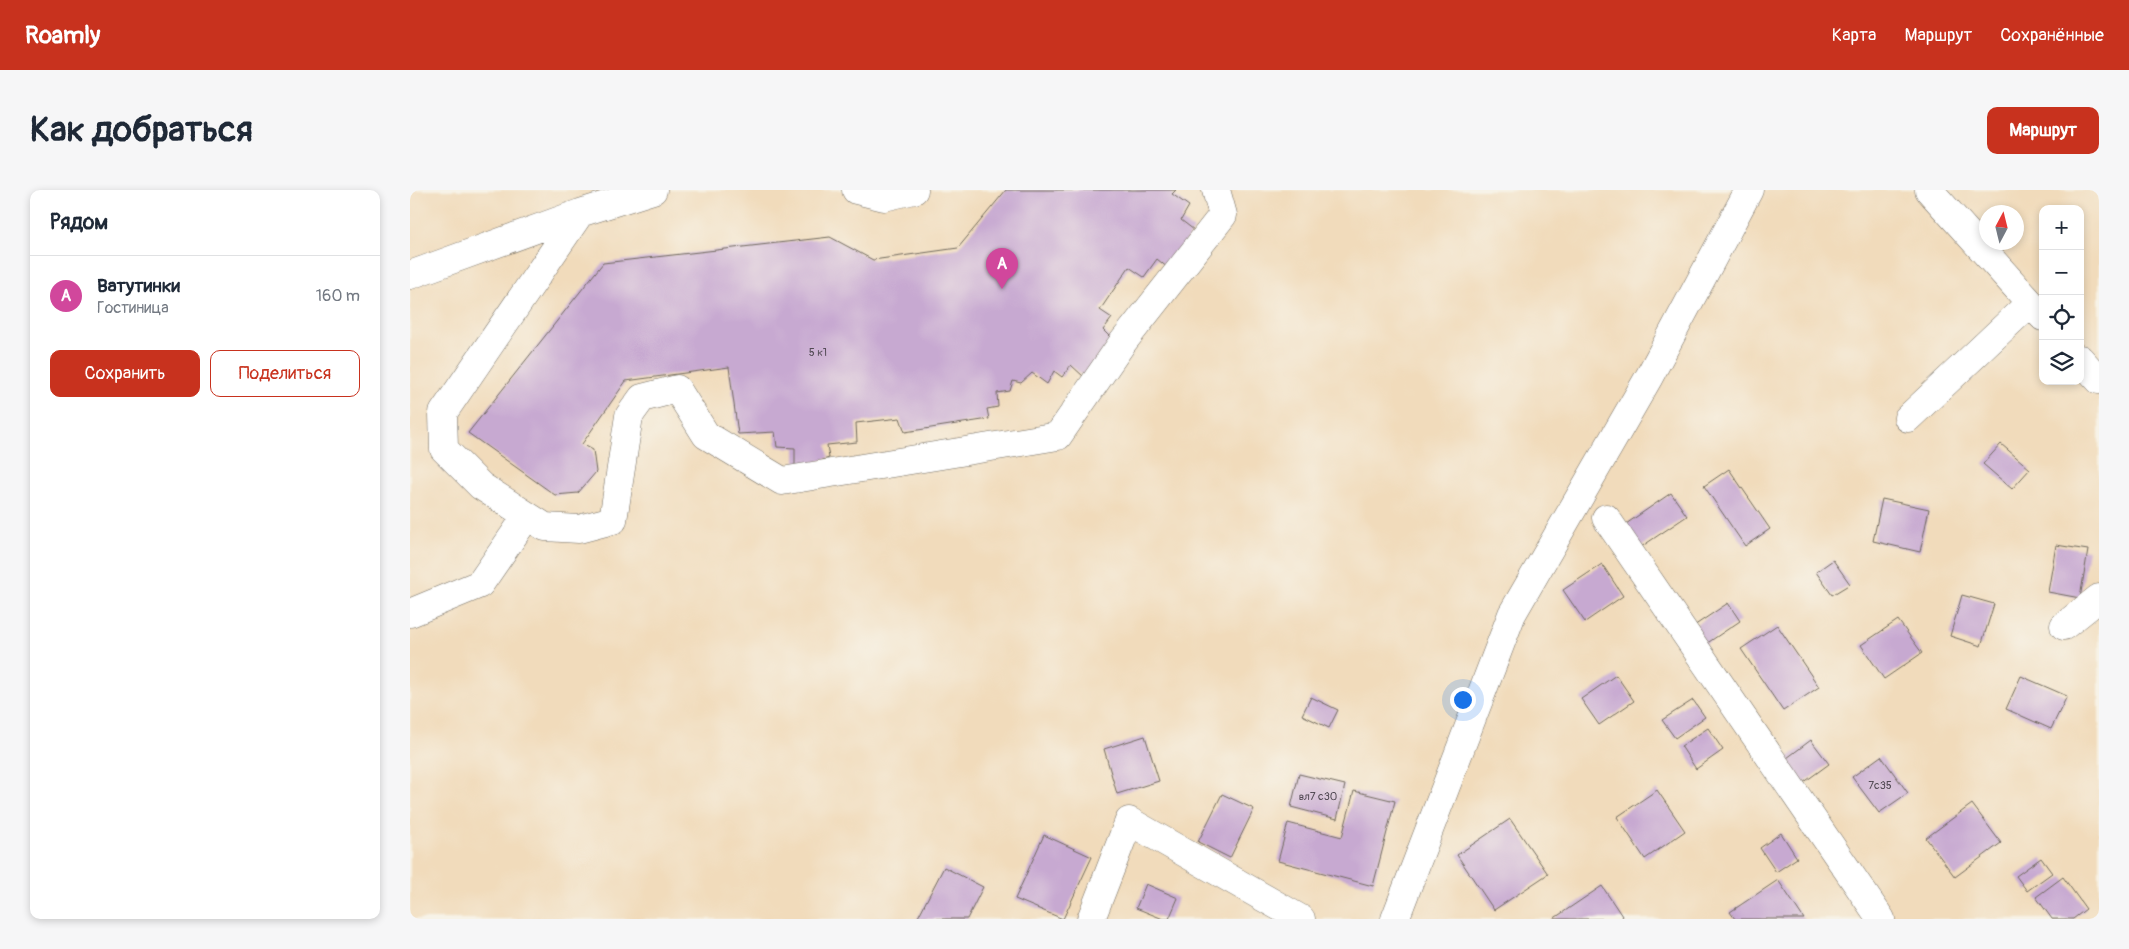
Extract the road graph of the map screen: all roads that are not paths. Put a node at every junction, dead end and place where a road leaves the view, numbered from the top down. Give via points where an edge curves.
1 (653, 190) edge
2 (856, 190) edge
3 (914, 190) edge
4 (1216, 190) edge
5 (1749, 190) edge
6 (1929, 190) edge
7 (580, 213) junction
8 (410, 274) edge
9 (2036, 310) edge
10 (2084, 363) edge
11 (2099, 380) edge
12 (1908, 418) dead end
13 (527, 516) junction
14 (1606, 518) dead end
15 (2099, 598) edge
16 (410, 613) edge
17 (2064, 626) dead end
18 (1090, 919) edge
19 (1301, 919) edge
20 (1395, 919) edge
21 (1881, 919) edge

1 - 7 street
2 - 3 street via 884,197
4 - 13 street via 1223,215 1123,342 1058,436 782,481 706,435 677,389 642,398 629,416 613,520 579,529 545,527
5 - 20 street via 1649,377 1512,614
6 - 9 street
7 - 8 street
7 - 13 street via 443,413 444,449 481,486
9 - 12 street
10 - 11 street
13 - 16 street via 480,584
14 - 21 street
15 - 17 street
18 - 19 street via 1129,821

